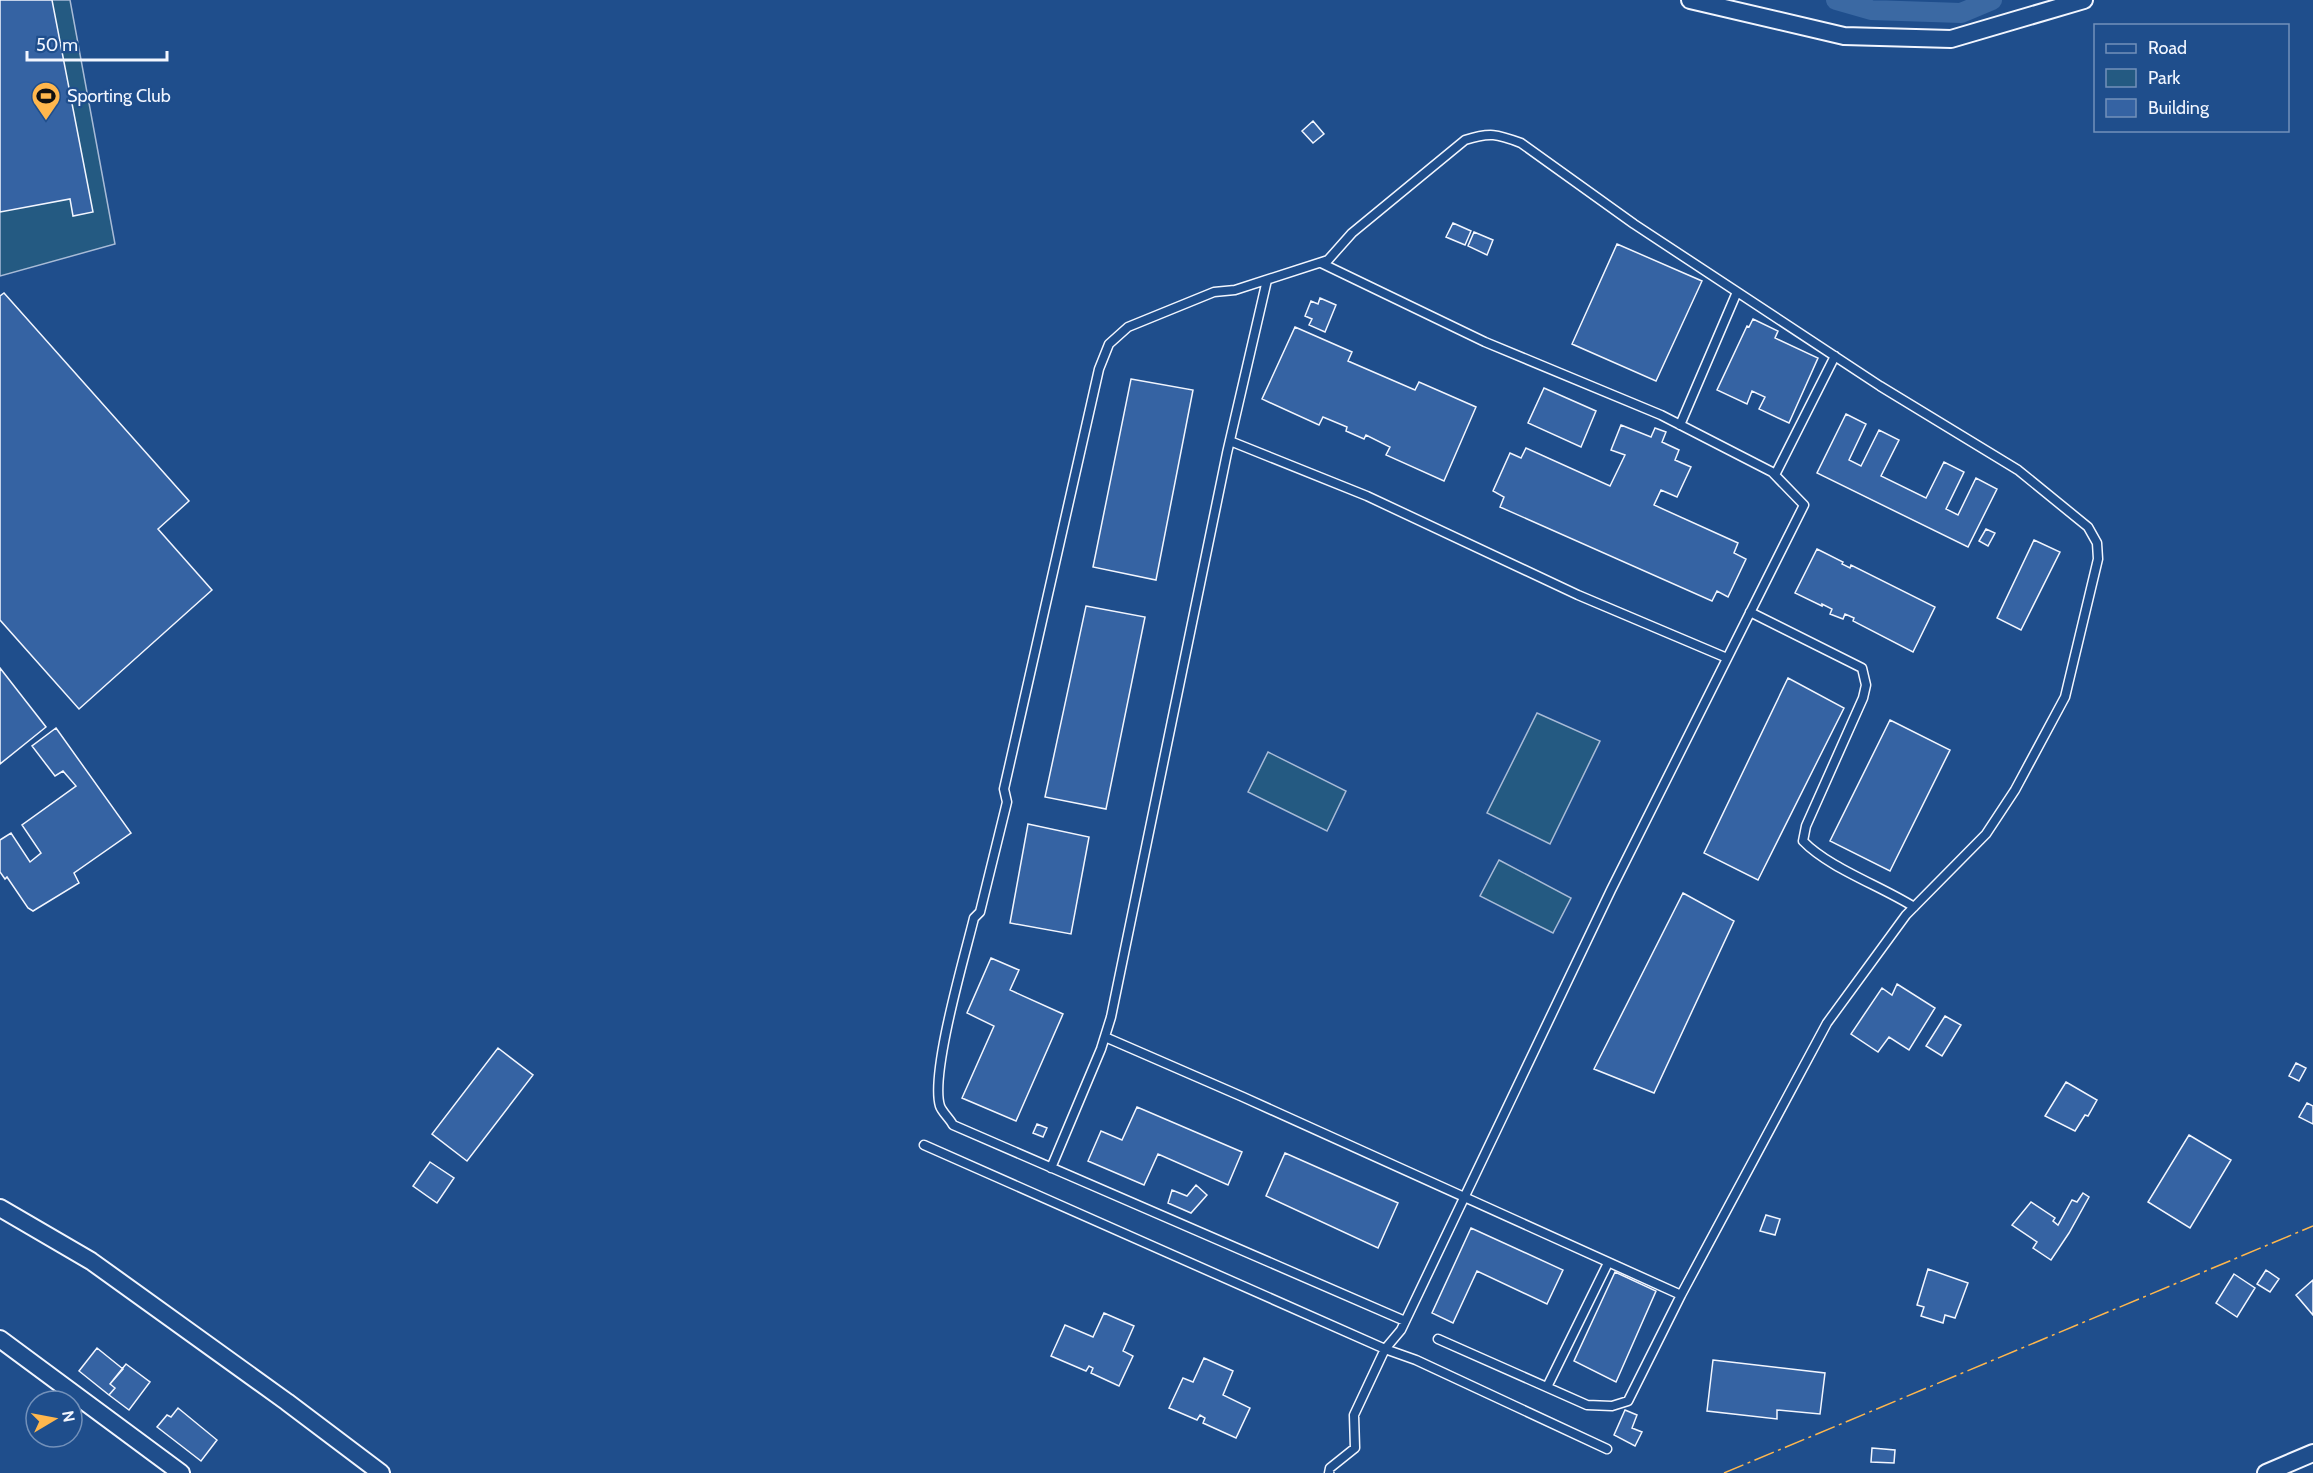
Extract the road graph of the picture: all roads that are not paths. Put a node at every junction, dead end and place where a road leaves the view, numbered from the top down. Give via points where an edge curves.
1 (1690, 0) edge
2 (2084, 0) edge
3 (1321, 263) junction
4 (1267, 280) junction
5 (1737, 292) junction
6 (1835, 356) junction
7 (1680, 425) junction
8 (1230, 441) junction
9 (1775, 475) junction
10 (1750, 612) junction
11 (1726, 658) junction
12 (1914, 907) junction
13 (1105, 1037) junction
14 (924, 1145) dead end
15 (1051, 1168) junction
16 (1464, 1198) junction
17 (0, 1208) edge
18 (1608, 1263) junction
19 (1682, 1295) junction
20 (1405, 1321) junction
21 (0, 1339) edge
22 (1438, 1340) dead end
23 (1385, 1349) junction
24 (1547, 1387) junction
25 (1607, 1449) dead end
26 (2313, 1453) edge
27 (181, 1473) edge
28 (381, 1473) edge
29 (1329, 1473) edge
30 (2266, 1473) edge

1 - 2 street via 1844,36 1951,39
3 - 4 lane
3 - 5 lane via 1465,140 1486,133 1521,143
3 - 7 lane via 1485,342
4 - 8 lane
4 - 15 lane via 1214,292 1128,327 1109,344 1099,369 1019,717 1004,789 1007,802 981,912 974,918 939,1079 940,1106 953,1125
5 - 6 lane
5 - 7 lane
6 - 9 lane
6 - 12 lane via 2018,470 2088,527 2097,543 2097,559 2065,697 1986,834
7 - 9 lane
8 - 11 lane via 1367,496 1578,595
8 - 13 lane
9 - 10 lane via 1804,505
10 - 11 lane
10 - 12 lane via 1862,668 1866,685 1863,698 1806,826 1803,841 1815,854
11 - 16 lane
12 - 19 lane via 1827,1023
13 - 15 lane
13 - 16 lane
14 - 23 lane
15 - 20 lane
16 - 18 lane
16 - 20 lane
17 - 28 street via 91,1261
18 - 19 lane
18 - 24 lane
19 - 24 lane via 1628,1401 1612,1406 1587,1405
20 - 23 lane
21 - 27 street
22 - 24 lane
23 - 25 lane
23 - 29 lane via 1354,1415 1355,1448
26 - 30 street

